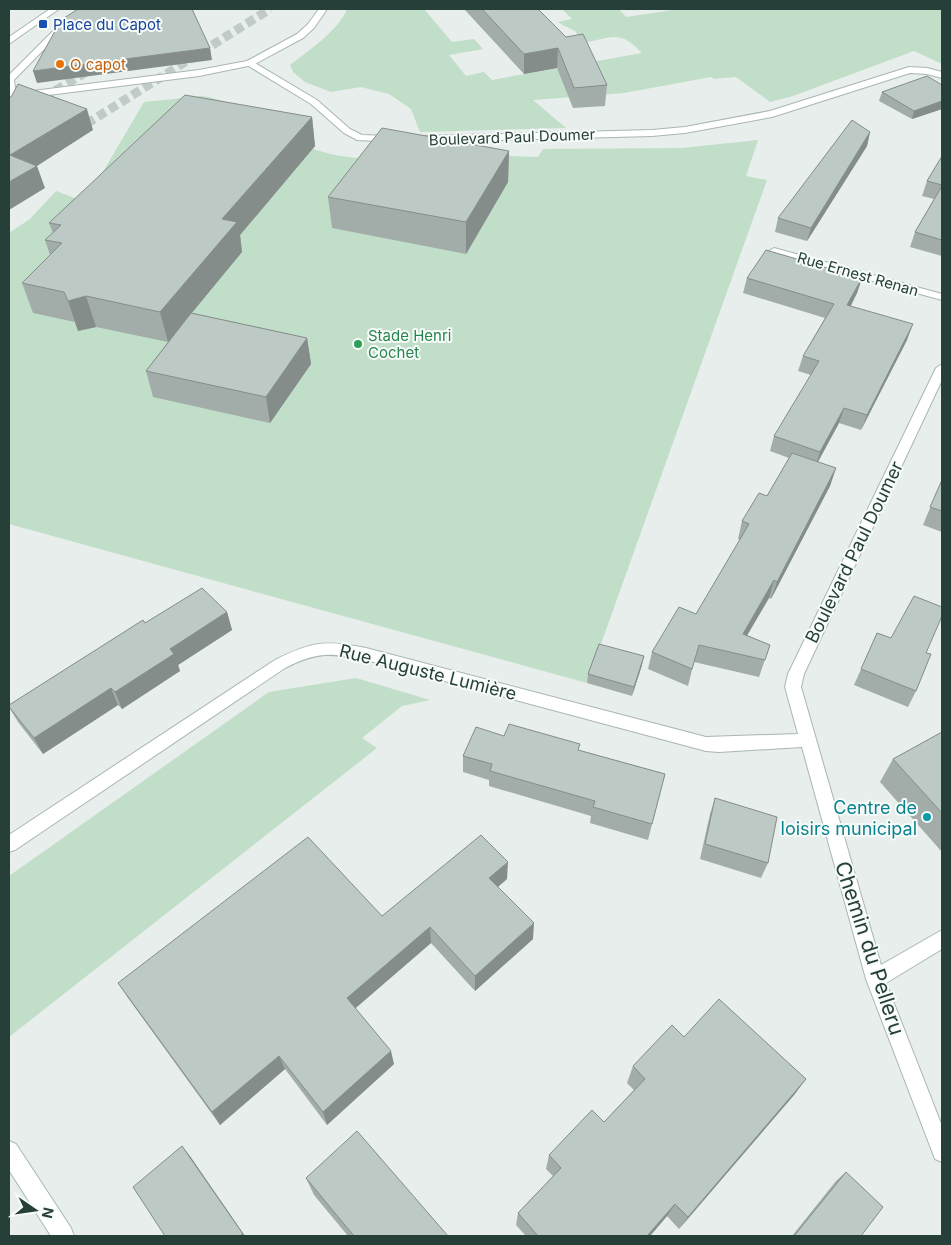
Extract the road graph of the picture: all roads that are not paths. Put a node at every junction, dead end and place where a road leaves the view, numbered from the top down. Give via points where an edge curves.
1 (55, 9) edge
2 (92, 9) edge
3 (324, 9) edge
4 (9, 41) edge
5 (250, 63) junction
6 (942, 76) edge
7 (10, 96) edge
8 (774, 250) edge
9 (942, 297) edge
10 (942, 368) edge
11 (808, 740) junction
12 (9, 844) edge
13 (942, 939) edge
14 (875, 979) junction
15 (9, 1151) edge
16 (942, 1152) edge
17 (63, 1236) edge

1 - 4 street
2 - 7 street via 60,27 9,80
3 - 5 street via 300,36
5 - 6 street, Boulevard Paul Doumer via 314,102 360,138 404,139 685,130 772,114 909,70
5 - 7 street via 199,73
8 - 9 lane, Rue Ernest Renan
10 - 11 street, Boulevard Paul Doumer via 796,674 793,687
11 - 12 street, Rue Auguste Lumière via 706,744 333,648 304,652 280,664
11 - 14 street, Chemin du Pelleru
13 - 14 street
14 - 16 street, Chemin du Pelleru
15 - 17 street

